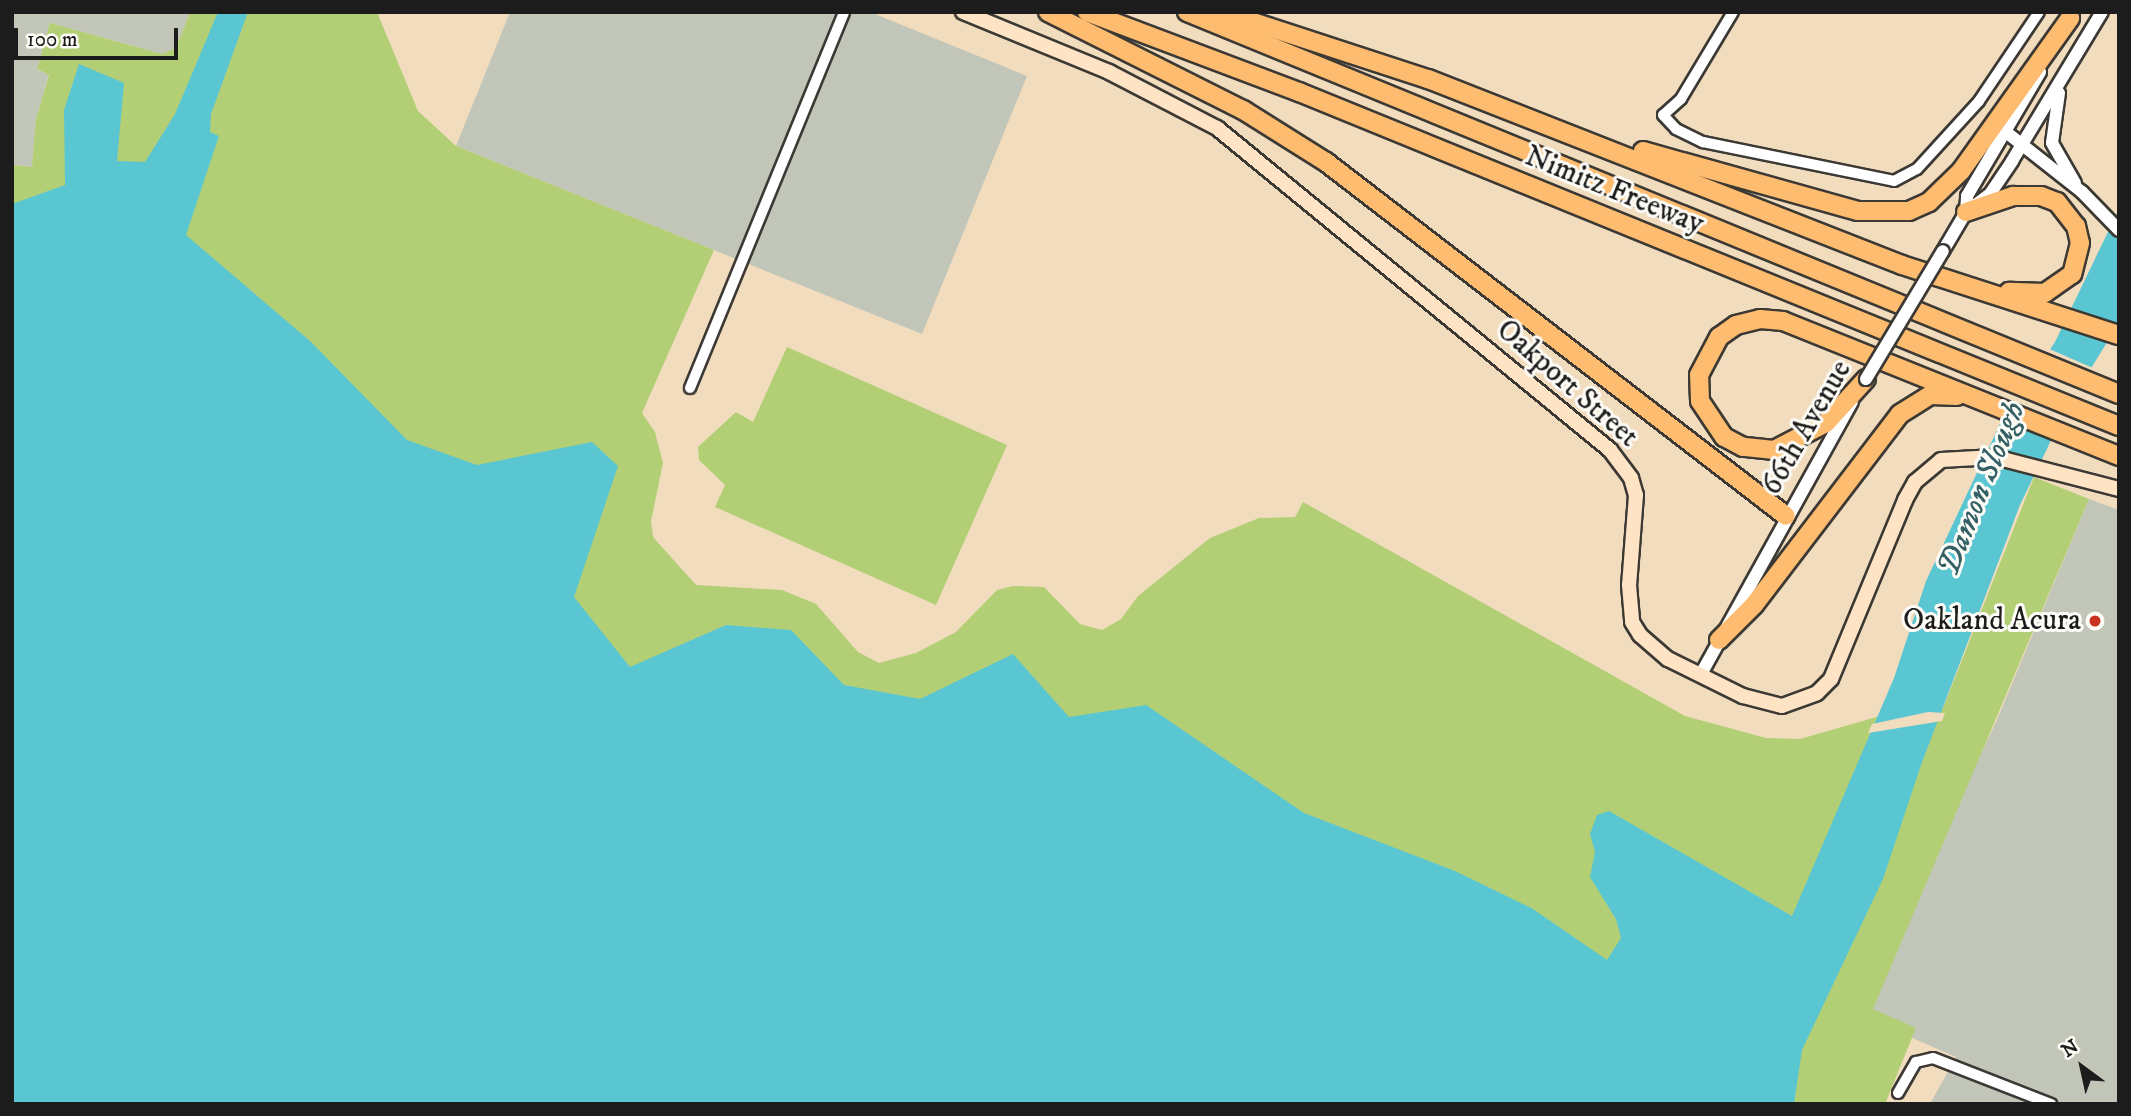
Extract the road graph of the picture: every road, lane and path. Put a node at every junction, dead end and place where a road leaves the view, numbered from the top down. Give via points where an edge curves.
1 (844, 12) edge
2 (963, 12) edge
3 (1048, 12) edge
4 (1087, 12) edge
5 (1733, 12) edge
6 (2039, 12) edge
7 (2102, 12) edge
8 (1194, 15) edge
9 (2072, 15) edge
10 (2060, 86) junction
11 (2006, 132) junction
12 (1595, 142) junction
13 (2025, 142) junction
14 (2082, 192) junction
15 (1966, 212) junction
16 (2119, 230) edge
17 (1965, 286) junction
18 (2119, 335) edge
19 (1866, 379) junction
20 (690, 388) dead end
21 (2119, 394) edge
22 (1991, 404) junction
23 (2119, 426) edge
24 (2119, 456) edge
25 (2119, 489) edge
26 (1786, 516) junction
27 (1719, 640) junction
28 (1701, 674) junction
29 (1898, 1093) dead end
30 (2051, 1104) edge

1 - 20 street
2 - 28 main road, Oakport Street via 1109,72 1220,130 1610,450 1631,478 1636,495 1629,585 1632,622 1651,647
3 - 26 highway via 1243,110 1326,162
4 - 23 highway, Nimitz Freeway via 1299,92
5 - 6 street via 1681,99 1663,115 1676,129 1703,142 1894,181 1917,169 1979,101
7 - 10 street, 66th Avenue
8 - 12 highway via 1247,20 1429,79
8 - 21 highway, Nimitz Freeway
9 - 11 street, 66th Avenue
9 - 12 highway via 1947,188 1909,211 1858,211 1647,152
10 - 13 street, 66th Avenue
10 - 14 street via 2052,143
11 - 13 street
11 - 15 street, 66th Avenue via 1967,196
12 - 17 highway
13 - 14 street
13 - 15 street, 66th Avenue via 1990,194
14 - 16 street
15 - 17 highway via 2013,196 2041,196 2068,213 2080,243 2072,274 2045,293
15 - 19 street, 66th Avenue, bridge
17 - 18 highway
19 - 22 highway via 1826,423 1774,450 1743,447 1724,437 1700,401 1699,375 1705,355 1736,325 1760,319 1783,321
19 - 26 street, 66th Avenue
22 - 24 highway
22 - 27 highway via 1931,395 1900,414 1754,606
25 - 28 main road, Oakport Street via 2050,469 1973,455 1941,460 1915,482 1841,661 1817,693 1782,706 1763,704
26 - 27 street, 66th Avenue
27 - 28 street, 66th Avenue
29 - 30 street via 1916,1062 1933,1058

